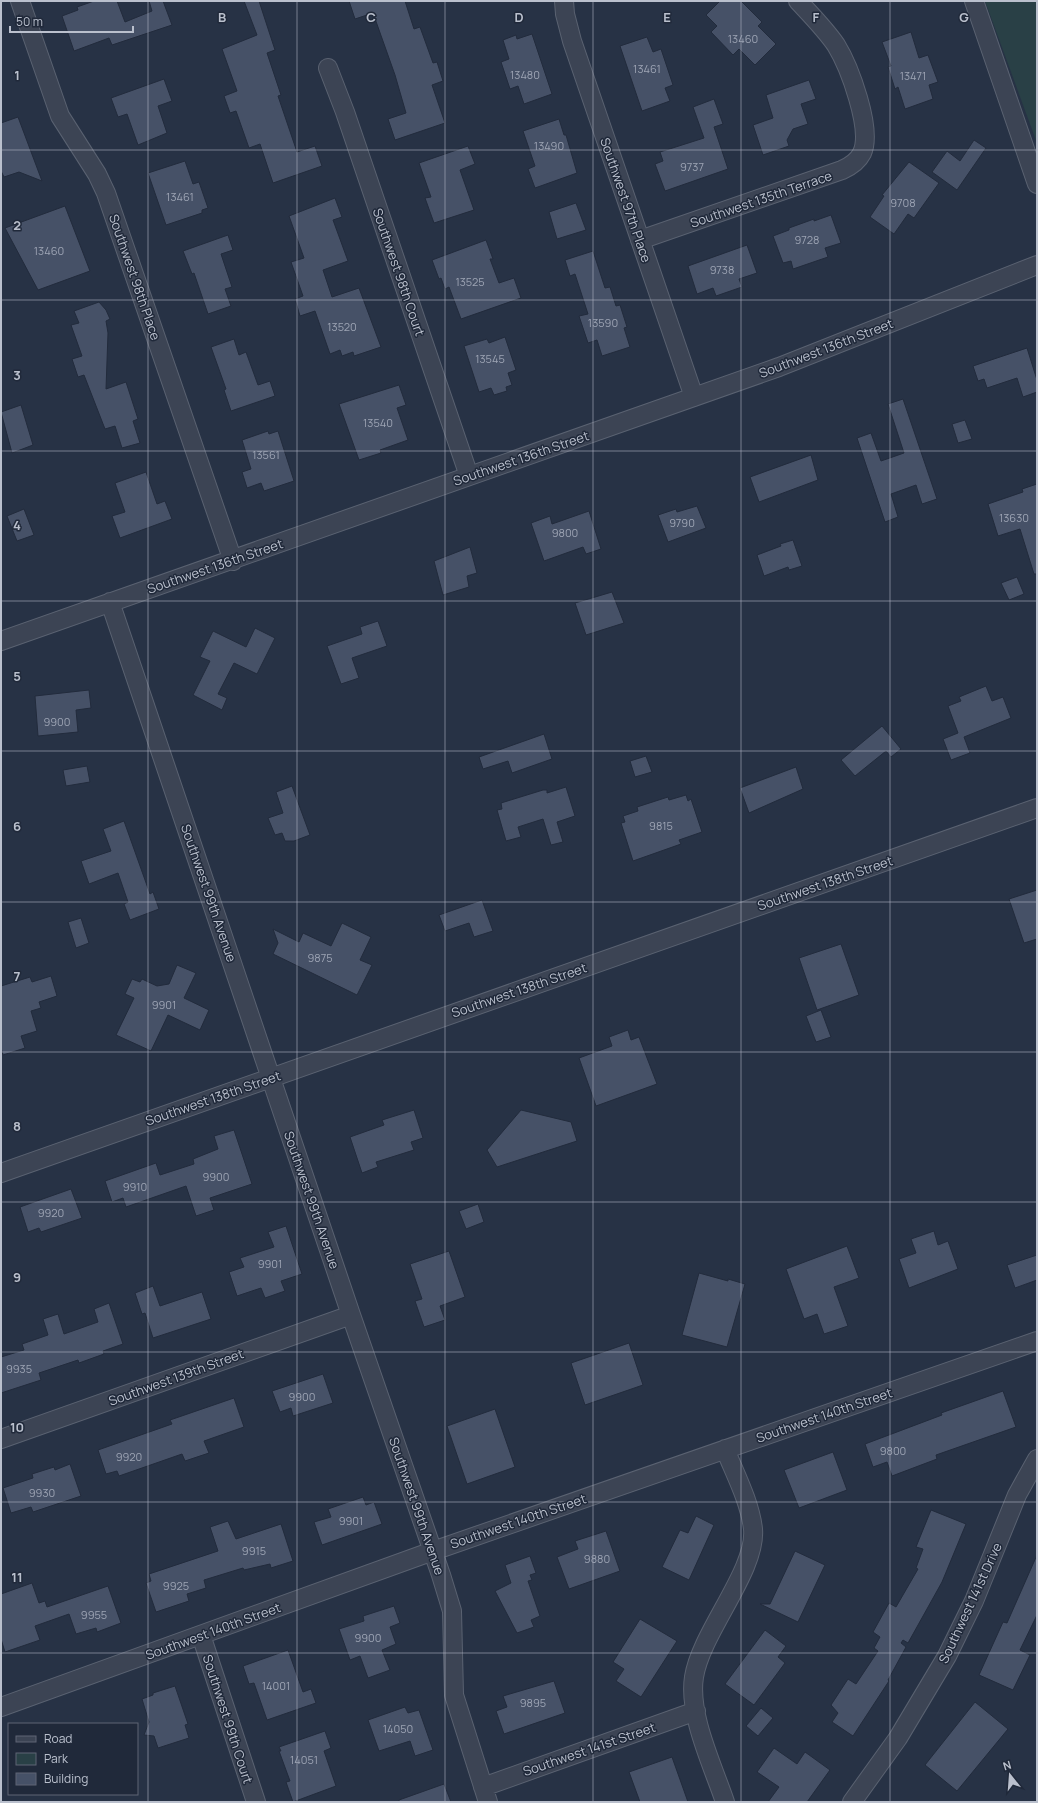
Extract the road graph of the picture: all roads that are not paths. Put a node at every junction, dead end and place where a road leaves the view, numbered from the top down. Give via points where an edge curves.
1 (20, 1) edge
2 (564, 1) edge
3 (798, 1) edge
4 (974, 1) edge
5 (328, 68) dead end
6 (1037, 184) edge
7 (640, 240) junction
8 (1037, 265) edge
9 (694, 397) junction
10 (469, 476) junction
11 (233, 561) junction
12 (110, 602) junction
13 (1, 641) edge
14 (1037, 808) edge
15 (270, 1078) junction
16 (1, 1173) edge
17 (351, 1315) junction
18 (1036, 1346) edge
19 (1, 1439) edge
20 (725, 1449) junction
21 (1037, 1459) edge
22 (433, 1551) junction
23 (201, 1635) junction
24 (1, 1707) edge
25 (696, 1711) junction
26 (486, 1795) edge
27 (256, 1802) edge
28 (725, 1802) edge
29 (852, 1802) edge

1 - 11 street, Southwest 98th Place via 60,116 97,174 106,193
2 - 7 street, Southwest 97th Place via 572,41
3 - 7 street, Southwest 135th Terrace via 837,47 861,107 866,139 860,157 842,170
4 - 6 street
5 - 10 street, Southwest 98th Court
7 - 9 street, Southwest 97th Place
8 - 9 street, Southwest 136th Street via 813,354
9 - 10 street, Southwest 136th Street
10 - 11 street, Southwest 136th Street
11 - 12 street, Southwest 136th Street
12 - 13 street, Southwest 136th Street
12 - 15 street, Southwest 99th Avenue
14 - 15 street, Southwest 138th Street
15 - 16 street, Southwest 138th Street
15 - 17 street, Southwest 99th Avenue
17 - 19 street, Southwest 139th Street
17 - 22 street, Southwest 99th Avenue
18 - 20 street, Southwest 140th Street
20 - 22 street, Southwest 140th Street
20 - 25 street via 752,1520 753,1539 740,1576 697,1666 694,1691
21 - 29 street, Southwest 141st Drive via 1017,1495 974,1601 947,1656 898,1738
22 - 23 street, Southwest 140th Street
22 - 26 street, Southwest 99th Avenue via 452,1611 454,1695
23 - 24 street, Southwest 140th Street
23 - 27 street, Southwest 99th Court
25 - 26 street, Southwest 141st Street
25 - 28 street

